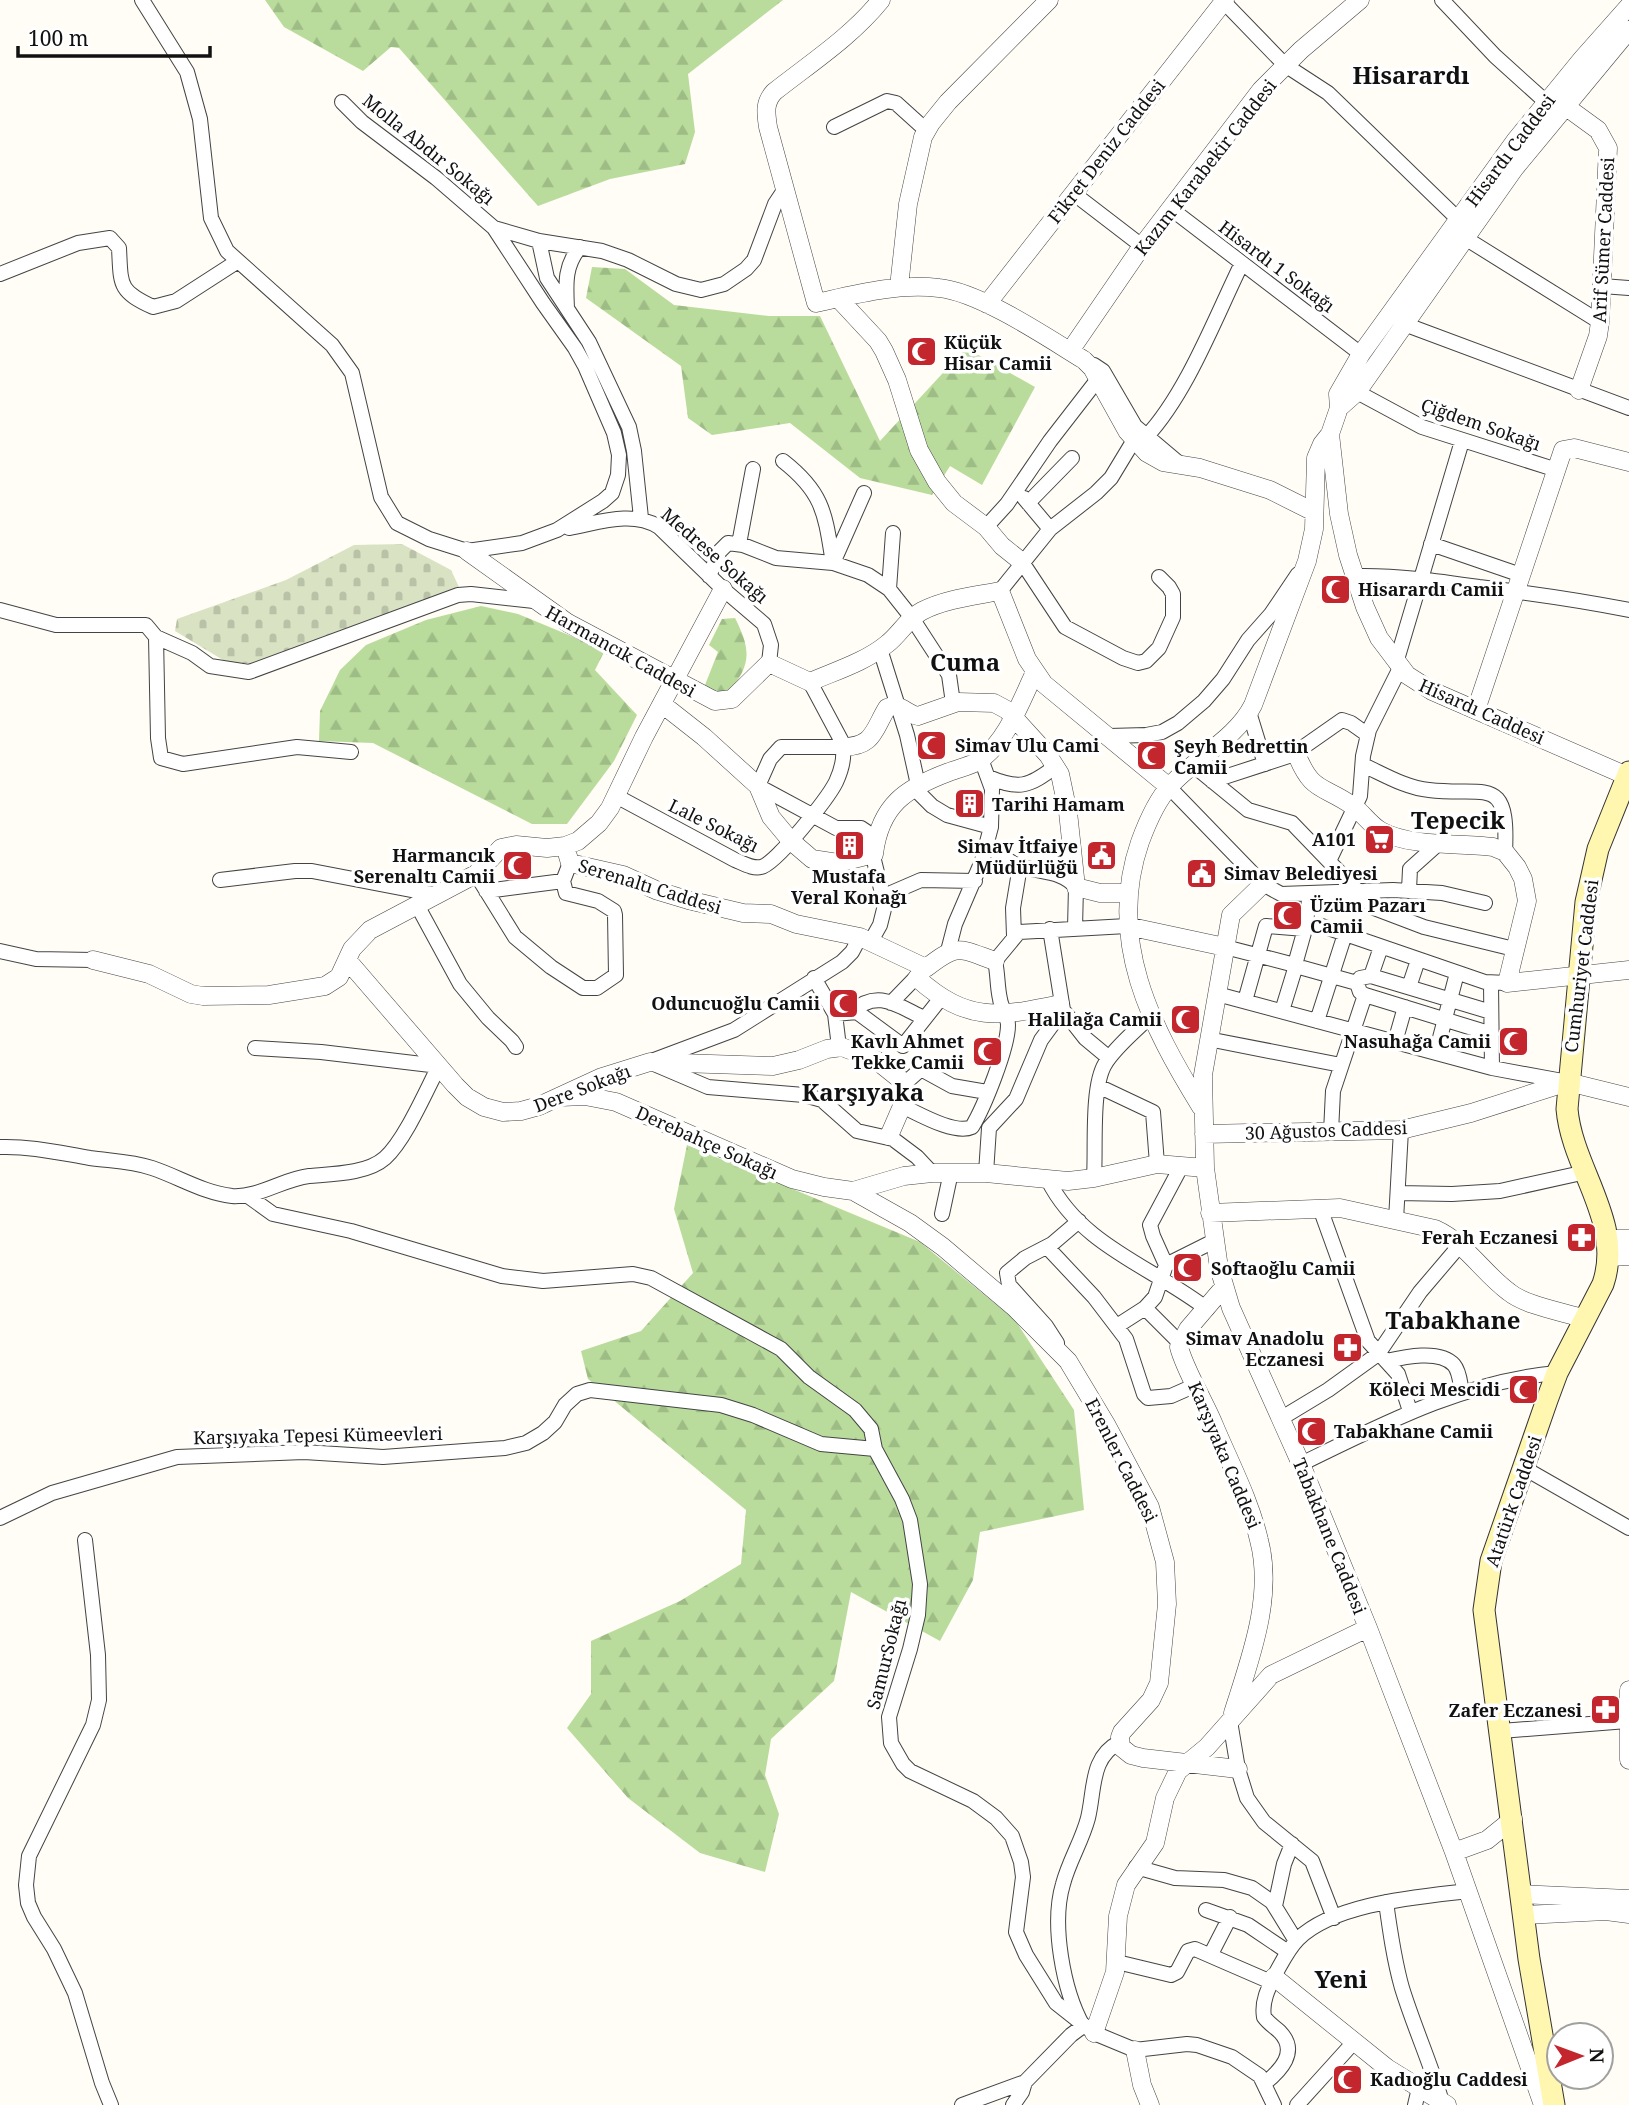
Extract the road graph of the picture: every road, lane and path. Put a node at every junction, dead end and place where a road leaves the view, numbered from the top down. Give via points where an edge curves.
1 (142, 0) edge
2 (881, 0) edge
3 (1049, 0) edge
4 (1360, 0) edge
5 (1442, 0) edge
6 (1224, 1) edge
7 (1629, 6) edge
8 (1629, 30) edge
9 (1285, 65) junction
10 (342, 102) dead end
11 (1546, 102) junction
12 (1564, 106) junction
13 (834, 127) dead end
14 (927, 131) junction
15 (785, 189) junction
16 (1073, 193) junction
17 (1170, 208) junction
18 (1458, 219) junction
19 (494, 228) junction
20 (1465, 238) junction
21 (539, 242) junction
22 (1142, 246) junction
23 (580, 247) junction
24 (238, 261) junction
25 (1242, 263) junction
26 (0, 274) edge
27 (1602, 286) junction
28 (899, 288) junction
29 (1629, 288) edge
30 (838, 298) junction
31 (987, 304) junction
32 (568, 308) junction
33 (1600, 322) junction
34 (1404, 324) junction
35 (1361, 354) junction
36 (1077, 356) junction
37 (1098, 379) junction
38 (1579, 390) junction
39 (1357, 392) junction
40 (1339, 408) junction
41 (1629, 408) edge
42 (1330, 434) junction
43 (1140, 438) junction
44 (1462, 441) junction
45 (1072, 458) dead end
46 (783, 461) dead end
47 (1629, 462) edge
48 (753, 469) dead end
49 (1557, 470) junction
50 (1017, 490) junction
51 (864, 493) dead end
52 (1028, 503) junction
53 (1314, 512) junction
54 (641, 518) junction
55 (986, 527) junction
56 (1050, 528) junction
57 (557, 530) junction
58 (893, 533) dead end
59 (739, 544) junction
60 (1431, 544) junction
61 (467, 551) junction
62 (1307, 561) junction
63 (833, 562) junction
64 (1022, 562) junction
65 (709, 576) junction
66 (1355, 576) junction
67 (1159, 577) dead end
68 (1422, 579) junction
69 (1518, 583) junction
70 (723, 589) junction
71 (889, 589) junction
72 (1000, 591) junction
73 (534, 601) junction
74 (0, 610) edge
75 (1629, 610) edge
76 (912, 618) junction
77 (156, 637) junction
78 (880, 649) junction
79 (769, 663) junction
80 (1398, 666) junction
81 (1035, 673) junction
82 (674, 681) junction
83 (810, 682) junction
84 (953, 703) junction
85 (662, 704) junction
86 (898, 706) junction
87 (1476, 710) junction
88 (1249, 712) junction
89 (1012, 717) junction
90 (1368, 735) junction
91 (1109, 736) junction
92 (843, 747) junction
93 (351, 752) dead end
94 (1296, 753) junction
95 (981, 759) junction
96 (1265, 764) junction
97 (1193, 765) junction
98 (1363, 765) junction
99 (1056, 766) junction
100 (1628, 774) edge
101 (988, 777) junction
102 (1212, 781) junction
103 (758, 786) junction
104 (917, 786) junction
105 (1169, 787) junction
106 (616, 796) junction
107 (1355, 807) junction
108 (812, 814) junction
109 (991, 827) junction
110 (791, 841) junction
111 (1439, 843) junction
112 (987, 845) junction
113 (1505, 852) junction
114 (567, 854) junction
115 (874, 854) junction
116 (1329, 861) junction
117 (1020, 866) junction
118 (477, 874) junction
119 (220, 880) dead end
120 (563, 881) junction
121 (975, 881) junction
122 (1263, 884) junction
123 (1076, 887) junction
124 (1409, 890) junction
125 (486, 891) junction
126 (1357, 891) junction
127 (1129, 892) junction
128 (1310, 893) junction
129 (437, 895) junction
130 (884, 896) junction
131 (1485, 903) dead end
132 (417, 905) junction
133 (1127, 926) junction
134 (1074, 928) junction
135 (1049, 929) junction
136 (1305, 929) junction
137 (1345, 934) junction
138 (1014, 936) junction
139 (865, 939) junction
140 (1225, 947) junction
141 (1381, 947) junction
142 (1514, 949) junction
143 (0, 951) edge
144 (948, 951) junction
145 (1257, 955) junction
146 (93, 960) joint
147 (1418, 960) junction
148 (348, 961) junction
149 (995, 961) junction
150 (1296, 966) junction
151 (1629, 970) edge
152 (921, 973) junction
153 (1457, 973) junction
154 (1578, 975) junction
155 (1332, 976) junction
156 (814, 978) junction
157 (1499, 984) junction
158 (1364, 985) junction
159 (1409, 988) junction
160 (1217, 994) junction
161 (941, 998) junction
162 (1450, 999) junction
163 (1245, 1001) junction
164 (891, 1003) junction
165 (1062, 1007) junction
166 (1405, 1007) junction
167 (1282, 1011) junction
168 (852, 1012) junction
169 (1491, 1012) junction
170 (835, 1014) junction
171 (1005, 1014) junction
172 (1150, 1016) junction
173 (925, 1018) junction
174 (1445, 1020) junction
175 (1317, 1021) junction
176 (1353, 1030) junction
177 (1492, 1034) junction
178 (1208, 1039) junction
179 (1395, 1042) junction
180 (903, 1046) junction
181 (516, 1047) dead end
182 (839, 1047) junction
183 (255, 1048) dead end
184 (1436, 1053) junction
185 (1109, 1058) junction
186 (650, 1062) junction
187 (1341, 1065) junction
188 (439, 1066) junction
189 (886, 1066) junction
190 (1493, 1068) junction
191 (1568, 1083) junction
192 (903, 1085) junction
193 (1098, 1086) junction
194 (988, 1093) junction
195 (560, 1097) junction
196 (1629, 1097) edge
197 (902, 1107) junction
198 (1203, 1110) junction
199 (992, 1124) junction
200 (972, 1127) junction
201 (1401, 1130) junction
202 (1331, 1132) junction
203 (1204, 1134) junction
204 (889, 1136) junction
205 (0, 1147) edge
206 (1157, 1164) junction
207 (1182, 1165) junction
208 (1205, 1168) junction
209 (1586, 1172) junction
210 (942, 1173) junction
211 (986, 1173) junction
212 (1094, 1178) junction
213 (1048, 1180) junction
214 (853, 1191) junction
215 (1398, 1193) junction
216 (248, 1195) junction
217 (1320, 1208) junction
218 (1210, 1213) junction
219 (942, 1214) dead end
220 (1396, 1220) junction
221 (1079, 1221) junction
222 (1214, 1241) junction
223 (1460, 1245) junction
224 (1047, 1247) junction
225 (1619, 1248) edge
226 (1166, 1265) junction
227 (1161, 1280) junction
228 (1224, 1287) junction
229 (1145, 1308) junction
230 (1207, 1310) junction
231 (1585, 1319) junction
232 (1117, 1326) junction
233 (1180, 1343) junction
234 (1382, 1357) junction
235 (1068, 1362) junction
236 (1557, 1373) junction
237 (1196, 1385) junction
238 (1462, 1392) junction
239 (1410, 1411) junction
240 (1280, 1419) junction
241 (875, 1449) junction
242 (1301, 1464) junction
243 (1524, 1468) junction
244 (0, 1518) edge
245 (1629, 1528) edge
246 (85, 1540) dead end
247 (1368, 1628) junction
248 (1629, 1690) edge
249 (1628, 1716) edge
250 (1230, 1721) junction
251 (1501, 1731) junction
252 (1120, 1742) junction
253 (1629, 1760) edge
254 (1186, 1763) junction
255 (1238, 1769) junction
256 (1513, 1819) junction
257 (1292, 1844) junction
258 (1454, 1852) junction
259 (1136, 1867) junction
260 (1468, 1891) junction
261 (1521, 1894) junction
262 (1629, 1899) edge
263 (1386, 1902) junction
264 (1275, 1906) junction
265 (1206, 1910) dead end
266 (1629, 1914) edge
267 (1524, 1915) junction
268 (1230, 1917) junction
269 (1334, 1918) junction
270 (1292, 1946) junction
271 (1211, 1954) junction
272 (1117, 1962) junction
273 (1273, 1979) junction
274 (1538, 2009) junction
275 (1510, 2013) junction
276 (1089, 2030) junction
277 (1354, 2042) junction
278 (1135, 2050) junction
279 (1025, 2082) junction
280 (1265, 2083) junction
281 (1417, 2096) edge
282 (1549, 2099) edge
283 (1445, 2104) edge
284 (111, 2105) edge
285 (962, 2105) edge
286 (1013, 2105) edge
287 (1150, 2105) edge
288 (1274, 2105) edge
289 (1297, 2105) edge
290 (1566, 2105) edge

1 - 24 street via 187,72 200,119 211,218 227,251
2 - 15 street via 840,42 767,99 768,127
3 - 14 street via 948,103
4 - 9 street, Kazım Karabekir Caddesi
5 - 11 street
6 - 9 street
6 - 16 street, Fikret Deniz Caddesi
7 - 11 street, Hisardı Caddesi
8 - 12 street, Hisardı Caddesi
9 - 17 street, Kazım Karabekir Caddesi
9 - 18 street via 1328,93
10 - 19 street, Molla Abdır Sokağı
11 - 18 street, Hisardı Caddesi
12 - 20 street, Hisardı Caddesi
12 - 27 street, Arif Sümer Caddesi via 1598,130 1608,148
13 - 14 street via 887,101 896,103
14 - 28 street via 908,204
15 - 23 street via 754,260 736,277 715,287 690,288 616,255
15 - 30 street via 816,303
16 - 22 street
16 - 31 street, Fikret Deniz Caddesi
17 - 22 street, Kazım Karabekir Caddesi
17 - 25 street, Hisardı 1 Sokağı
18 - 20 street
18 - 35 street, Hisardı Caddesi
19 - 21 street
19 - 57 street, Molla Abdır Sokağı via 575,348 607,416 619,455 612,493
20 - 33 street
20 - 34 street, Hisardı Caddesi
21 - 23 street
21 - 32 street via 547,278
22 - 36 street, Kazım Karabekir Caddesi
23 - 32 street via 567,271
24 - 26 street via 177,301 153,307 133,298 121,283 120,248 110,238 78,243
24 - 61 street via 332,345 352,373 381,497 397,523
25 - 35 street, Hisardı 1 Sokağı
25 - 43 street via 1179,393 1165,415
27 - 29 street
27 - 33 street, Arif Sümer Caddesi
28 - 30 street
28 - 31 street via 942,288
30 - 55 street via 884,351 916,443 937,482 961,510
31 - 36 street
32 - 54 street via 629,427
33 - 38 street, Arif Sümer Caddesi
34 - 38 street
34 - 39 street, Hisardı Caddesi
35 - 40 street, Hisardı Caddesi via 1338,394
36 - 37 street
36 - 43 street via 1103,370
37 - 43 street
37 - 50 street
38 - 41 street
39 - 40 street, Hisardı Caddesi
39 - 44 street, Çiğdem Sokağı via 1411,422
40 - 42 street, Hisardı Caddesi
42 - 53 street via 1316,458
42 - 66 street, Hisardı Caddesi via 1342,537
43 - 53 street via 1156,458 1262,487
43 - 56 street via 1106,484
44 - 49 street, Çiğdem Sokağı
44 - 60 street
45 - 52 street
46 - 63 street via 807,481 820,501
47 - 49 street via 1568,448 1563,450
48 - 59 street
49 - 69 street
50 - 52 street
50 - 55 street
51 - 63 street
52 - 56 street
53 - 62 street
54 - 57 street, Medrese Sokağı
54 - 65 street, Medrese Sokağı via 659,527
55 - 64 street
56 - 64 street
57 - 61 street, Molla Abdır Sokağı via 522,543
58 - 71 street
59 - 63 street via 776,558
59 - 65 street via 724,545
60 - 68 street
60 - 69 street
61 - 73 street, Harmancık Caddesi
62 - 88 street
62 - 91 street via 1205,701 1162,732
63 - 71 street
64 - 67 street via 1065,626 1138,663 1159,648 1173,618 1173,594
64 - 72 street
65 - 70 street, Medrese Sokağı
66 - 68 street
66 - 80 street, Hisardı Caddesi via 1375,629
68 - 69 street
68 - 80 street
69 - 75 street
69 - 87 street
70 - 79 street, Medrese Sokağı via 764,624 771,645
70 - 82 street, Serenaltı Caddesi
71 - 76 street
72 - 76 street via 943,603
72 - 81 street
73 - 77 street via 458,595 249,672 210,666
73 - 82 street, Harmancık Caddesi
74 - 77 street via 57,625 146,625
76 - 78 street
76 - 84 street via 949,675
77 - 93 street via 161,758 183,764 297,747
78 - 83 street
78 - 86 street
79 - 82 street, Harmancık Caddesi via 740,693 723,701 708,699
79 - 83 street
80 - 87 street, Hisardı Caddesi via 1423,687
80 - 90 street
81 - 89 street
81 - 91 street via 1054,694
82 - 85 street, Serenaltı Caddesi
83 - 92 street
84 - 86 street via 918,716
84 - 89 street via 994,704
85 - 103 street
85 - 106 street, Serenaltı Caddesi
86 - 92 street via 887,708 868,741
86 - 104 street
87 - 100 street, Hisardı Caddesi
88 - 96 street
88 - 97 street
89 - 95 street
89 - 99 street
90 - 94 street via 1342,720
90 - 98 street
91 - 105 street
92 - 103 street via 781,747
92 - 108 street, Lale Sokağı via 836,780
94 - 96 street
94 - 107 street via 1310,781
95 - 101 street
95 - 104 street
96 - 102 street
97 - 102 street
97 - 105 street
98 - 107 street via 1362,790
98 - 113 street via 1419,788 1475,791 1497,799 1504,809
99 - 101 street via 1023,786
99 - 123 street via 1065,788
100 - 154 main road, Cumhuriyet Caddesi via 1593,869
101 - 109 street via 993,797
102 - 116 street via 1248,810 1292,823
103 - 108 street
103 - 110 street via 771,817
104 - 109 street via 923,799 947,815
104 - 115 street via 886,813
105 - 122 street
105 - 127 street via 1145,830
106 - 110 street, Lale Sokağı via 746,865 764,866
106 - 114 street, Serenaltı Caddesi via 599,823
107 - 111 street via 1387,834
107 - 116 street
108 - 110 street, Lale Sokağı
108 - 115 street via 836,828 864,829
109 - 112 street
110 - 115 street via 813,859 827,863
111 - 113 street
111 - 124 street via 1410,869
112 - 117 street
112 - 121 street
113 - 142 street via 1523,879 1527,901
114 - 118 street via 516,845 501,848
114 - 120 street
114 - 139 street, Serenaltı Caddesi via 688,900 743,913 771,914
115 - 130 street
116 - 126 street
117 - 123 street via 1065,876
117 - 138 street
118 - 125 street
118 - 129 street
119 - 129 street via 312,871
120 - 125 street
120 - 125 street via 569,895 598,901 614,911 616,975 597,988 576,985 527,948
121 - 130 street via 921,880
121 - 144 street
122 - 128 street via 1281,894
122 - 140 street, Tabakhane Caddesi via 1231,915
123 - 127 street via 1100,893
123 - 134 street
124 - 126 street
124 - 131 street
126 - 128 street
126 - 142 street via 1374,908 1405,921
127 - 133 street
128 - 136 street
129 - 132 street
130 - 139 street via 884,915
132 - 148 street via 370,930 352,949
132 - 181 street via 460,984
133 - 134 street
133 - 140 street
133 - 172 street
134 - 135 street
135 - 138 street via 1024,930
135 - 165 street
136 - 137 street via 1318,925
136 - 145 street via 1266,926
136 - 150 street
137 - 141 street
137 - 155 street
138 - 149 street
139 - 152 street, Serenaltı Caddesi
139 - 156 street via 848,957
140 - 145 street
140 - 160 street, Tabakhane Caddesi
141 - 147 street
141 - 158 street
142 - 157 street
143 - 146 street via 36,960
144 - 149 street via 961,950
144 - 152 street
145 - 150 street
145 - 163 street
146 - 148 street via 217,998 325,986 339,977
147 - 153 street
147 - 159 street
148 - 188 street, Dere Sokağı
149 - 171 street
150 - 155 street
150 - 167 street
151 - 154 street
152 - 161 street, Serenaltı Caddesi
152 - 164 street
153 - 157 street
153 - 162 street
154 - 157 street
154 - 191 main road, Cumhuriyet Caddesi
155 - 158 street
155 - 175 street
156 - 170 street
156 - 186 street via 734,1030
157 - 169 street
158 - 159 street
158 - 166 street
158 - 176 street
159 - 162 street
160 - 163 street
160 - 178 street, Tabakhane Caddesi
161 - 171 street, Serenaltı Caddesi via 971,1012
161 - 173 street
162 - 169 street
162 - 174 street
163 - 167 street
164 - 168 street via 865,1001
164 - 173 street
165 - 171 street, Serenaltı Caddesi
165 - 185 street via 1085,1038
165 - 199 street via 1041,1040 1016,1100
166 - 174 street
166 - 179 street
167 - 175 street
168 - 170 street
168 - 180 street
169 - 177 street
170 - 182 street
171 - 194 street via 1006,1036
172 - 185 street
172 - 198 street
173 - 180 street
174 - 177 street
174 - 184 street
175 - 176 street
176 - 179 street
176 - 187 street
177 - 190 street
178 - 187 street
178 - 198 street, Tabakhane Caddesi
179 - 184 street
180 - 189 street
182 - 186 street via 773,1066
182 - 189 street
183 - 188 street
184 - 190 street
185 - 193 street
186 - 195 street, Dere Sokağı
186 - 204 street, Dere Sokağı via 708,1087 815,1097 827,1102 857,1131
187 - 202 street via 1333,1091
188 - 195 street, Dere Sokağı via 467,1097 494,1110 521,1111
188 - 216 street via 384,1159 371,1167 297,1177
189 - 192 street
190 - 191 street
191 - 196 street
191 - 201 street, 30 Ağustos Caddesi
191 - 209 main road, Atatürk Caddesi via 1567,1117
192 - 194 street via 921,1069 952,1086
192 - 197 street
193 - 206 street via 1153,1112
193 - 212 street
194 - 200 street
195 - 214 street, Derebahçe Sokağı via 617,1102 792,1179
197 - 200 street via 945,1125 965,1130
197 - 204 street
198 - 203 street, Tabakhane Caddesi
199 - 200 street
199 - 211 street
201 - 202 street, 30 Ağustos Caddesi
201 - 215 street
202 - 203 street, 30 Ağustos Caddesi
203 - 208 street, Tabakhane Caddesi
204 - 210 street, Dere Sokağı
205 - 216 street via 130,1161 215,1193
206 - 207 street
206 - 212 street
207 - 208 street
207 - 226 street via 1150,1225
208 - 218 street, Tabakhane Caddesi
209 - 215 street via 1500,1191
209 - 225 main road, Atatürk Caddesi
210 - 211 street
210 - 214 street via 904,1176
210 - 219 street
211 - 213 street
212 - 213 street
213 - 221 street
214 - 235 street, Erenler Caddesi via 943,1247 1015,1308
215 - 220 street
216 - 241 street via 273,1214 351,1231 502,1276 543,1281 622,1274 651,1278 780,1349 864,1419
217 - 218 street
217 - 220 street
217 - 234 street via 1359,1320
218 - 222 street, Tabakhane Caddesi
220 - 223 street via 1435,1229
221 - 224 street
221 - 227 street via 1117,1254
222 - 226 street
222 - 228 street, Tabakhane Caddesi
223 - 231 street via 1517,1297
223 - 234 street via 1420,1292
224 - 232 street
224 - 235 street via 1011,1268 1007,1279 1046,1326
225 - 231 main road, Atatürk Caddesi
226 - 227 street
227 - 229 street
227 - 230 street
228 - 230 street
228 - 240 street, Tabakhane Caddesi
229 - 232 street
229 - 233 street
230 - 233 street
231 - 236 main road, Atatürk Caddesi
232 - 237 street via 1148,1398 1163,1399
233 - 237 street, Karşıyaka Caddesi
234 - 238 street via 1443,1359 1456,1369
234 - 239 street via 1401,1381
234 - 240 street
235 - 252 street, Erenler Caddesi via 1150,1507 1165,1562 1167,1604 1159,1683 1152,1700 1122,1732
236 - 238 street
236 - 243 main road, Atatürk Caddesi
237 - 250 street, Karşıyaka Caddesi via 1255,1523 1263,1562 1262,1605
238 - 239 street
239 - 242 street
240 - 242 street, Tabakhane Caddesi
241 - 244 street, Karşıyaka Tepesi Kümeevleri via 821,1444 721,1405 590,1391 577,1394 543,1433 505,1448 383,1457 304,1452 177,1457 52,1493
241 - 276 street, SamurSokağı via 910,1520 920,1584 918,1615 889,1717 891,1743 910,1771 973,1801 1012,1836 1023,1877 1016,1920 1019,1942 1056,2003
242 - 247 street, Tabakhane Caddesi
243 - 245 street
243 - 251 main road, Atatürk Caddesi via 1491,1560 1485,1592 1485,1629
246 - 284 street via 97,1655 97,1710 37,1836 26,1885 34,1917 75,1993
247 - 250 street via 1271,1675
247 - 258 street, Tabakhane Caddesi
248 - 249 street
249 - 251 street
249 - 253 street
250 - 254 street
250 - 255 street
251 - 256 main road, Atatürk Caddesi
252 - 254 street via 1131,1755
252 - 276 street via 1099,1762 1087,1822 1059,1897 1066,1985 1073,2008
254 - 255 street
254 - 259 street via 1165,1798 1155,1843
255 - 257 street via 1257,1814
256 - 258 street via 1487,1840
256 - 261 main road, Atatürk Caddesi
257 - 264 street
257 - 269 street via 1315,1866
258 - 260 street, Tabakhane Caddesi
259 - 264 street via 1175,1878 1241,1884
259 - 272 street via 1121,1900
260 - 263 street
260 - 275 street, Tabakhane Caddesi
261 - 262 street
261 - 267 main road, Atatürk Caddesi
263 - 269 street
263 - 283 street via 1402,1987
264 - 270 street
265 - 268 street
266 - 267 street
267 - 274 main road, Atatürk Caddesi
268 - 270 street
268 - 271 street
269 - 270 street
270 - 273 street
271 - 272 street via 1192,1949 1171,1975
271 - 273 street
272 - 276 street
273 - 277 street
273 - 280 street via 1264,2001 1265,2017 1284,2037 1288,2057
274 - 275 street
274 - 282 main road, Atatürk Caddesi
275 - 282 street, Tabakhane Caddesi
276 - 278 street, SamurSokağı
276 - 279 street via 1070,2035
277 - 281 street
277 - 289 street
278 - 280 street via 1198,2045 1232,2057
278 - 287 street
279 - 285 street
279 - 286 street
280 - 288 street
281 - 283 street
282 - 290 street

